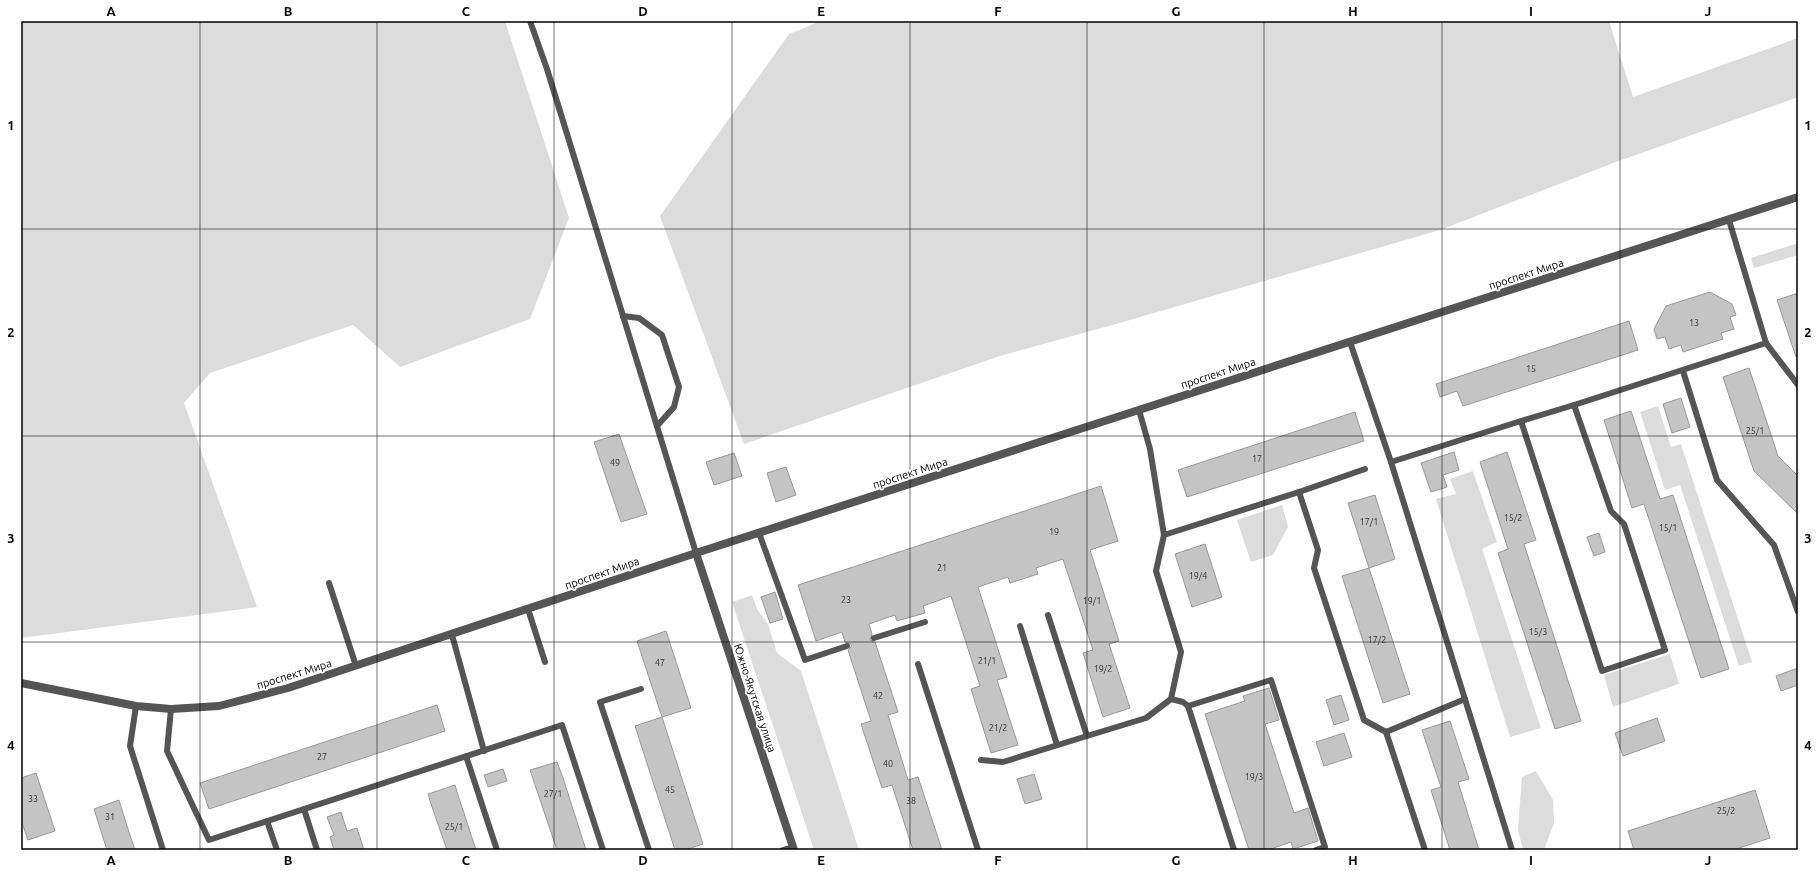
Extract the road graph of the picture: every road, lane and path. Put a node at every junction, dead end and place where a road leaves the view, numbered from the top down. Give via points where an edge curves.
1 (530, 21) edge
2 (1798, 197) edge
3 (1729, 220) junction
4 (623, 316) junction
5 (1350, 342) junction
6 (1766, 343) junction
7 (1683, 371) junction
8 (1798, 385) edge
9 (1574, 405) junction
10 (1139, 410) junction
11 (1521, 421) junction
12 (657, 426) junction
13 (1391, 462) junction
14 (1365, 469) dead end
15 (1299, 492) junction
16 (759, 533) junction
17 (1164, 535) junction
18 (696, 553) junction
19 (329, 583) dead end
20 (528, 609) junction
21 (1798, 612) edge
22 (1048, 615) dead end
23 (925, 622) dead end
24 (1020, 626) dead end
25 (452, 635) junction
26 (874, 638) dead end
27 (847, 646) dead end
28 (546, 662) dead end
29 (918, 664) dead end
30 (356, 666) junction
31 (21, 683) edge
32 (641, 688) dead end
33 (1171, 699) junction
34 (1465, 699) junction
35 (136, 706) junction
36 (1188, 706) junction
37 (171, 709) junction
38 (1386, 732) junction
39 (1087, 736) junction
40 (1057, 745) junction
41 (484, 750) junction
42 (466, 756) junction
43 (981, 760) dead end
44 (304, 809) junction
45 (267, 821) junction
46 (793, 848) edge
47 (163, 850) edge
48 (277, 850) edge
49 (317, 850) edge
50 (497, 850) edge
51 (603, 850) edge
52 (649, 850) edge
53 (783, 850) edge
54 (978, 850) edge
55 (1234, 850) edge
56 (1316, 850) edge
57 (1424, 850) edge
58 (1512, 850) edge

1 - 4 lane
2 - 3 street, проспект Мира
3 - 5 street, проспект Мира
3 - 6 lane
4 - 12 lane
4 - 12 lane via 639,318 662,335 679,387 674,407
5 - 10 street, проспект Мира
5 - 13 lane
6 - 7 lane
6 - 8 lane
7 - 9 lane
7 - 21 lane via 1717,480 1774,545
9 - 11 lane
9 - 11 lane via 1611,511 1624,524 1665,650 1602,671
10 - 16 street, проспект Мира
10 - 17 lane via 1150,450
11 - 13 lane
12 - 18 lane
13 - 34 lane
14 - 15 lane
15 - 17 lane
15 - 38 lane via 1318,550 1314,568 1364,720
16 - 18 street, проспект Мира
16 - 27 lane via 805,660
17 - 33 lane via 1156,571 1181,652
18 - 20 street, проспект Мира
18 - 46 street, Южно-Якутская улица
19 - 30 lane
20 - 25 street, проспект Мира
20 - 28 lane
22 - 39 lane
23 - 26 lane
24 - 40 lane
25 - 30 street, проспект Мира
25 - 41 lane
29 - 54 lane
30 - 37 street, проспект Мира via 288,688 219,706
31 - 35 street, проспект Мира
32 - 52 lane via 600,702
33 - 36 lane
33 - 39 lane via 1146,718
34 - 38 lane
34 - 58 lane
35 - 37 street, проспект Мира
35 - 47 lane via 130,746
36 - 55 lane
36 - 56 lane via 1271,680 1325,847
37 - 45 lane via 167,751 209,840
38 - 57 lane
39 - 40 lane
40 - 43 lane via 1003,762
41 - 42 lane
41 - 51 lane via 562,725
42 - 44 lane
42 - 50 lane
44 - 45 lane
44 - 49 lane
45 - 48 lane
46 - 53 lane

